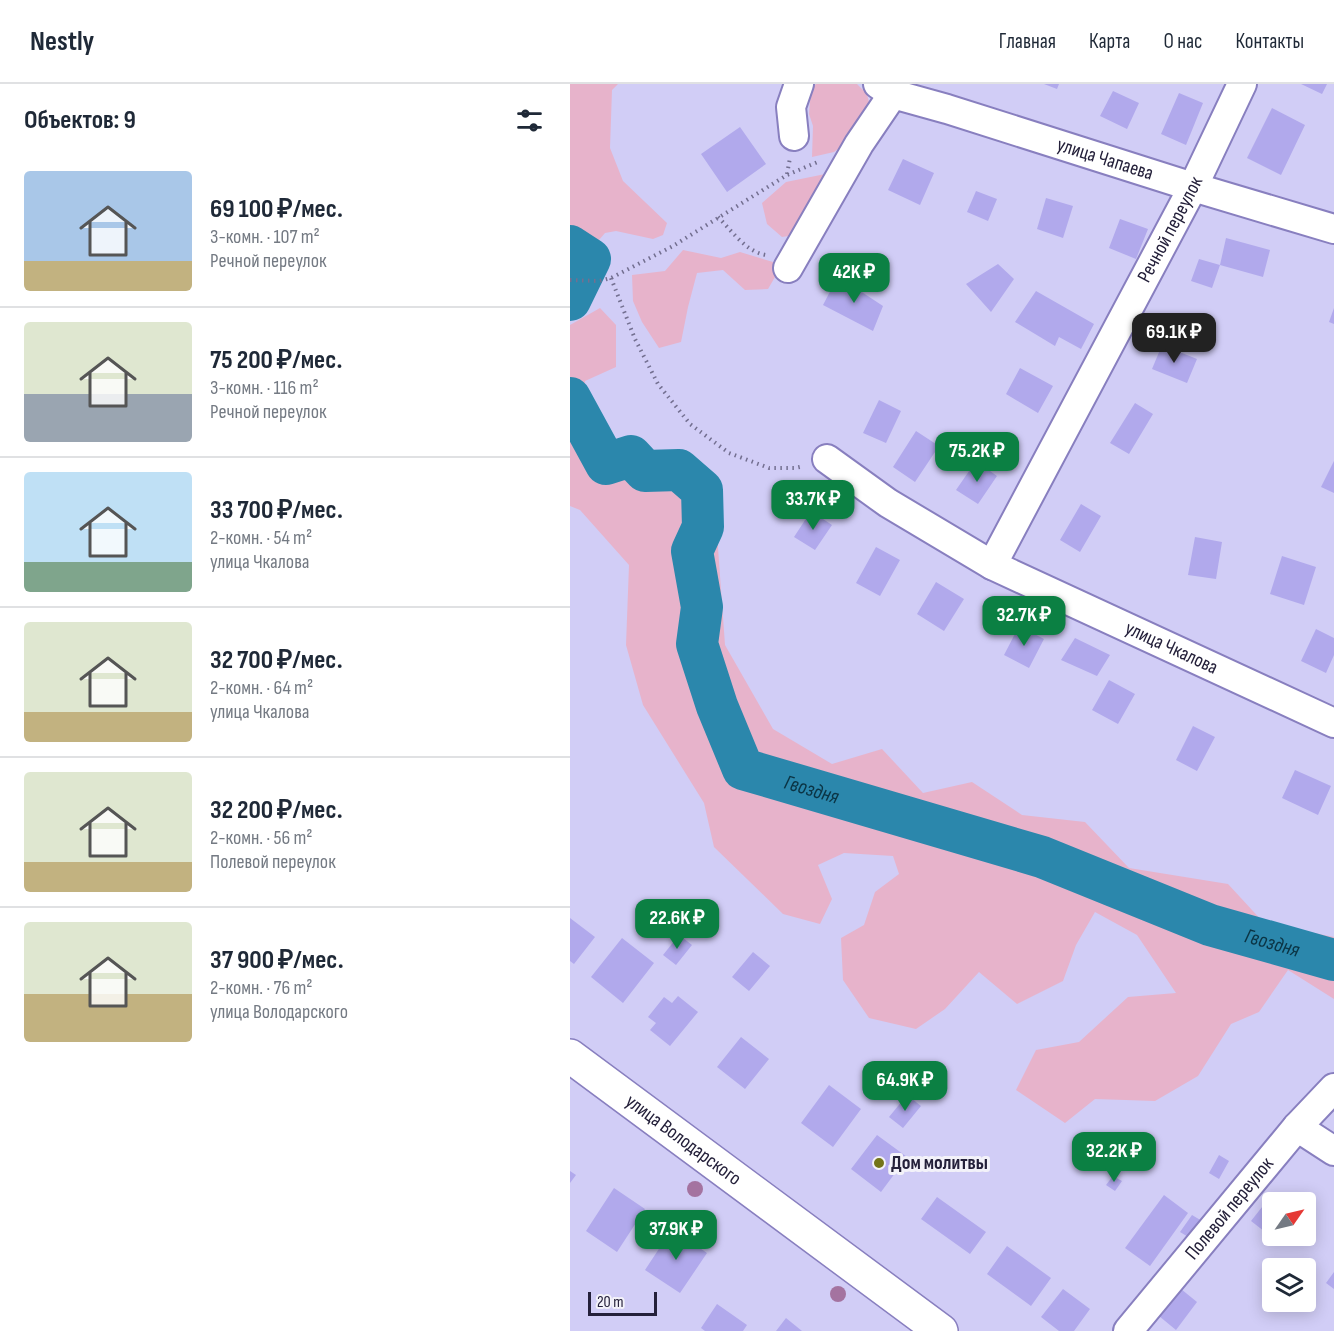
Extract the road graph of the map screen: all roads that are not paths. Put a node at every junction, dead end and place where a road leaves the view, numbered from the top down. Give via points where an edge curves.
1 (799, 84) edge
2 (1242, 84) edge
3 (885, 89) edge
4 (794, 136) dead end
5 (1193, 187) junction
6 (1334, 229) edge
7 (790, 263) road end
8 (827, 459) road end
9 (992, 565) junction
10 (1334, 723) edge
11 (570, 1056) edge
12 (1334, 1088) edge
13 (1297, 1127) junction
14 (1334, 1151) edge
15 (941, 1331) edge
16 (1128, 1331) edge

1 - 4 street via 791,107
2 - 5 street, Речной переулок
3 - 5 street, улица Чапаева
3 - 7 street via 859,144
5 - 6 street, улица Чапаева
5 - 9 street, Речной переулок
8 - 9 street, улица Чкалова via 888,503
9 - 10 street, улица Чкалова
11 - 15 main road, улица Володарского
12 - 13 street, Полевой переулок
13 - 14 street
13 - 16 street, Полевой переулок

